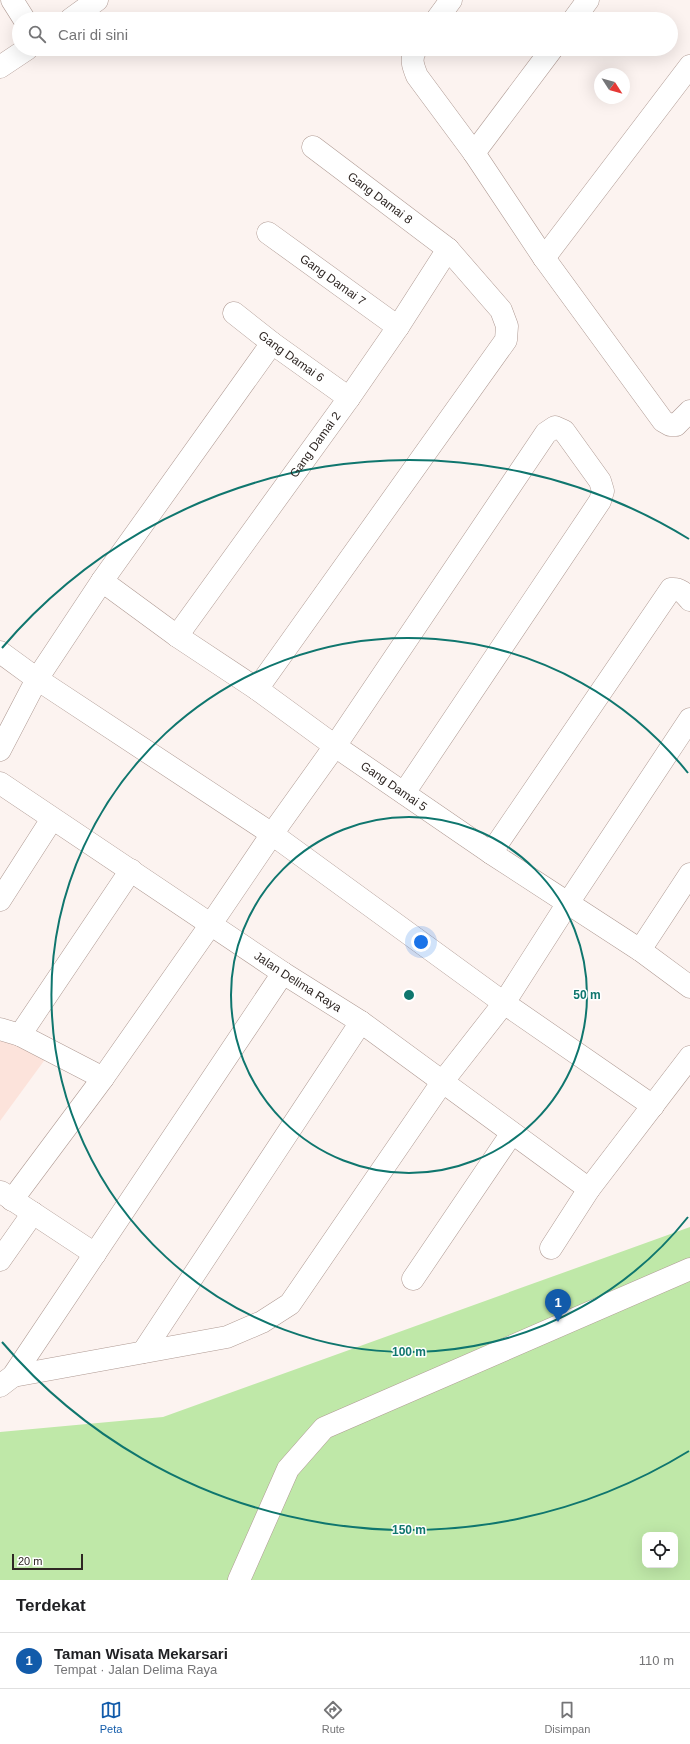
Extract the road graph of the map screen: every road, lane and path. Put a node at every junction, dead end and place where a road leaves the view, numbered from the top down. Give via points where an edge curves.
1 (12, 0) edge
2 (97, 0) edge
3 (450, 0) edge
4 (588, 0) edge
5 (20, 12) edge
6 (81, 12) edge
7 (442, 12) edge
8 (579, 12) edge
9 (16, 56) edge
10 (413, 56) edge
11 (547, 56) edge
12 (690, 66) edge
13 (0, 67) edge
14 (313, 147) dead end
15 (474, 153) junction
16 (268, 233) dead end
17 (448, 249) junction
18 (544, 258) junction
19 (234, 313) dead end
20 (398, 327) junction
21 (272, 343) junction
22 (349, 398) junction
23 (690, 411) edge
24 (102, 581) junction
25 (690, 600) edge
26 (177, 636) junction
27 (0, 652) edge
28 (38, 679) junction
29 (257, 689) junction
30 (690, 719) edge
31 (335, 746) junction
32 (0, 750) edge
33 (0, 783) edge
34 (404, 793) junction
35 (52, 819) junction
36 (272, 834) junction
37 (491, 853) junction
38 (131, 870) junction
39 (690, 874) edge
40 (0, 900) edge
41 (568, 903) junction
42 (211, 924) junction
43 (640, 950) junction
44 (283, 973) junction
45 (690, 987) edge
46 (504, 1003) junction
47 (362, 1022) junction
48 (10, 1032) edge
49 (690, 1057) edge
50 (103, 1078) junction
51 (443, 1081) junction
52 (653, 1106) junction
53 (512, 1134) junction
54 (589, 1189) junction
55 (6, 1195) edge
56 (33, 1213) junction
57 (551, 1248) dead end
58 (94, 1254) junction
59 (0, 1260) edge
60 (690, 1269) edge
61 (413, 1279) dead end
62 (143, 1352) junction
63 (6, 1381) edge
64 (239, 1580) edge

1 - 5 street
2 - 6 street
3 - 7 street
4 - 8 street
9 - 13 street
10 - 15 street via 411,63 417,76
11 - 15 street
12 - 18 street
14 - 17 street, Gang Damai 8
15 - 18 street
16 - 20 street, Gang Damai 7
17 - 20 street, Gang Damai 2
17 - 29 street, Gang Damai 8 via 501,310 507,326 506,340
18 - 23 street via 663,421 676,425
19 - 21 street, Gang Damai 6
20 - 22 street, Gang Damai 2
21 - 22 street, Gang Damai 6
21 - 24 street
22 - 26 street, Gang Damai 2
24 - 26 street, Gang Damai 5
24 - 28 street
25 - 37 street via 677,588 671,589
26 - 29 street, Gang Damai 5
27 - 28 street
28 - 32 street
28 - 36 street
29 - 31 street, Gang Damai 5
30 - 41 street
31 - 34 street, Gang Damai 5
31 - 34 street via 546,433 555,427 564,431 600,481 603,491 600,501
31 - 36 street
33 - 35 street, Jalan Delima Raya
34 - 37 street, Gang Damai 5
35 - 38 street, Jalan Delima Raya
35 - 40 street
36 - 42 street
36 - 46 street
37 - 41 street, Gang Damai 5
38 - 42 street, Jalan Delima Raya
38 - 48 street
39 - 43 street
41 - 43 street, Gang Damai 5
41 - 46 street
42 - 44 street, Jalan Delima Raya
42 - 50 street
43 - 45 street, Gang Damai 5
44 - 47 street, Jalan Delima Raya
44 - 58 street
46 - 51 street
46 - 52 street
47 - 51 street, Jalan Delima Raya
47 - 62 street
48 - 50 street
49 - 52 street
50 - 55 street
51 - 53 street, Jalan Delima Raya
51 - 62 street via 290,1304 262,1322 227,1337
52 - 54 street
53 - 54 street, Jalan Delima Raya
53 - 61 street
54 - 57 street
55 - 56 street
56 - 58 street
56 - 59 street
58 - 63 street
60 - 64 street via 324,1428 288,1470
62 - 63 street

